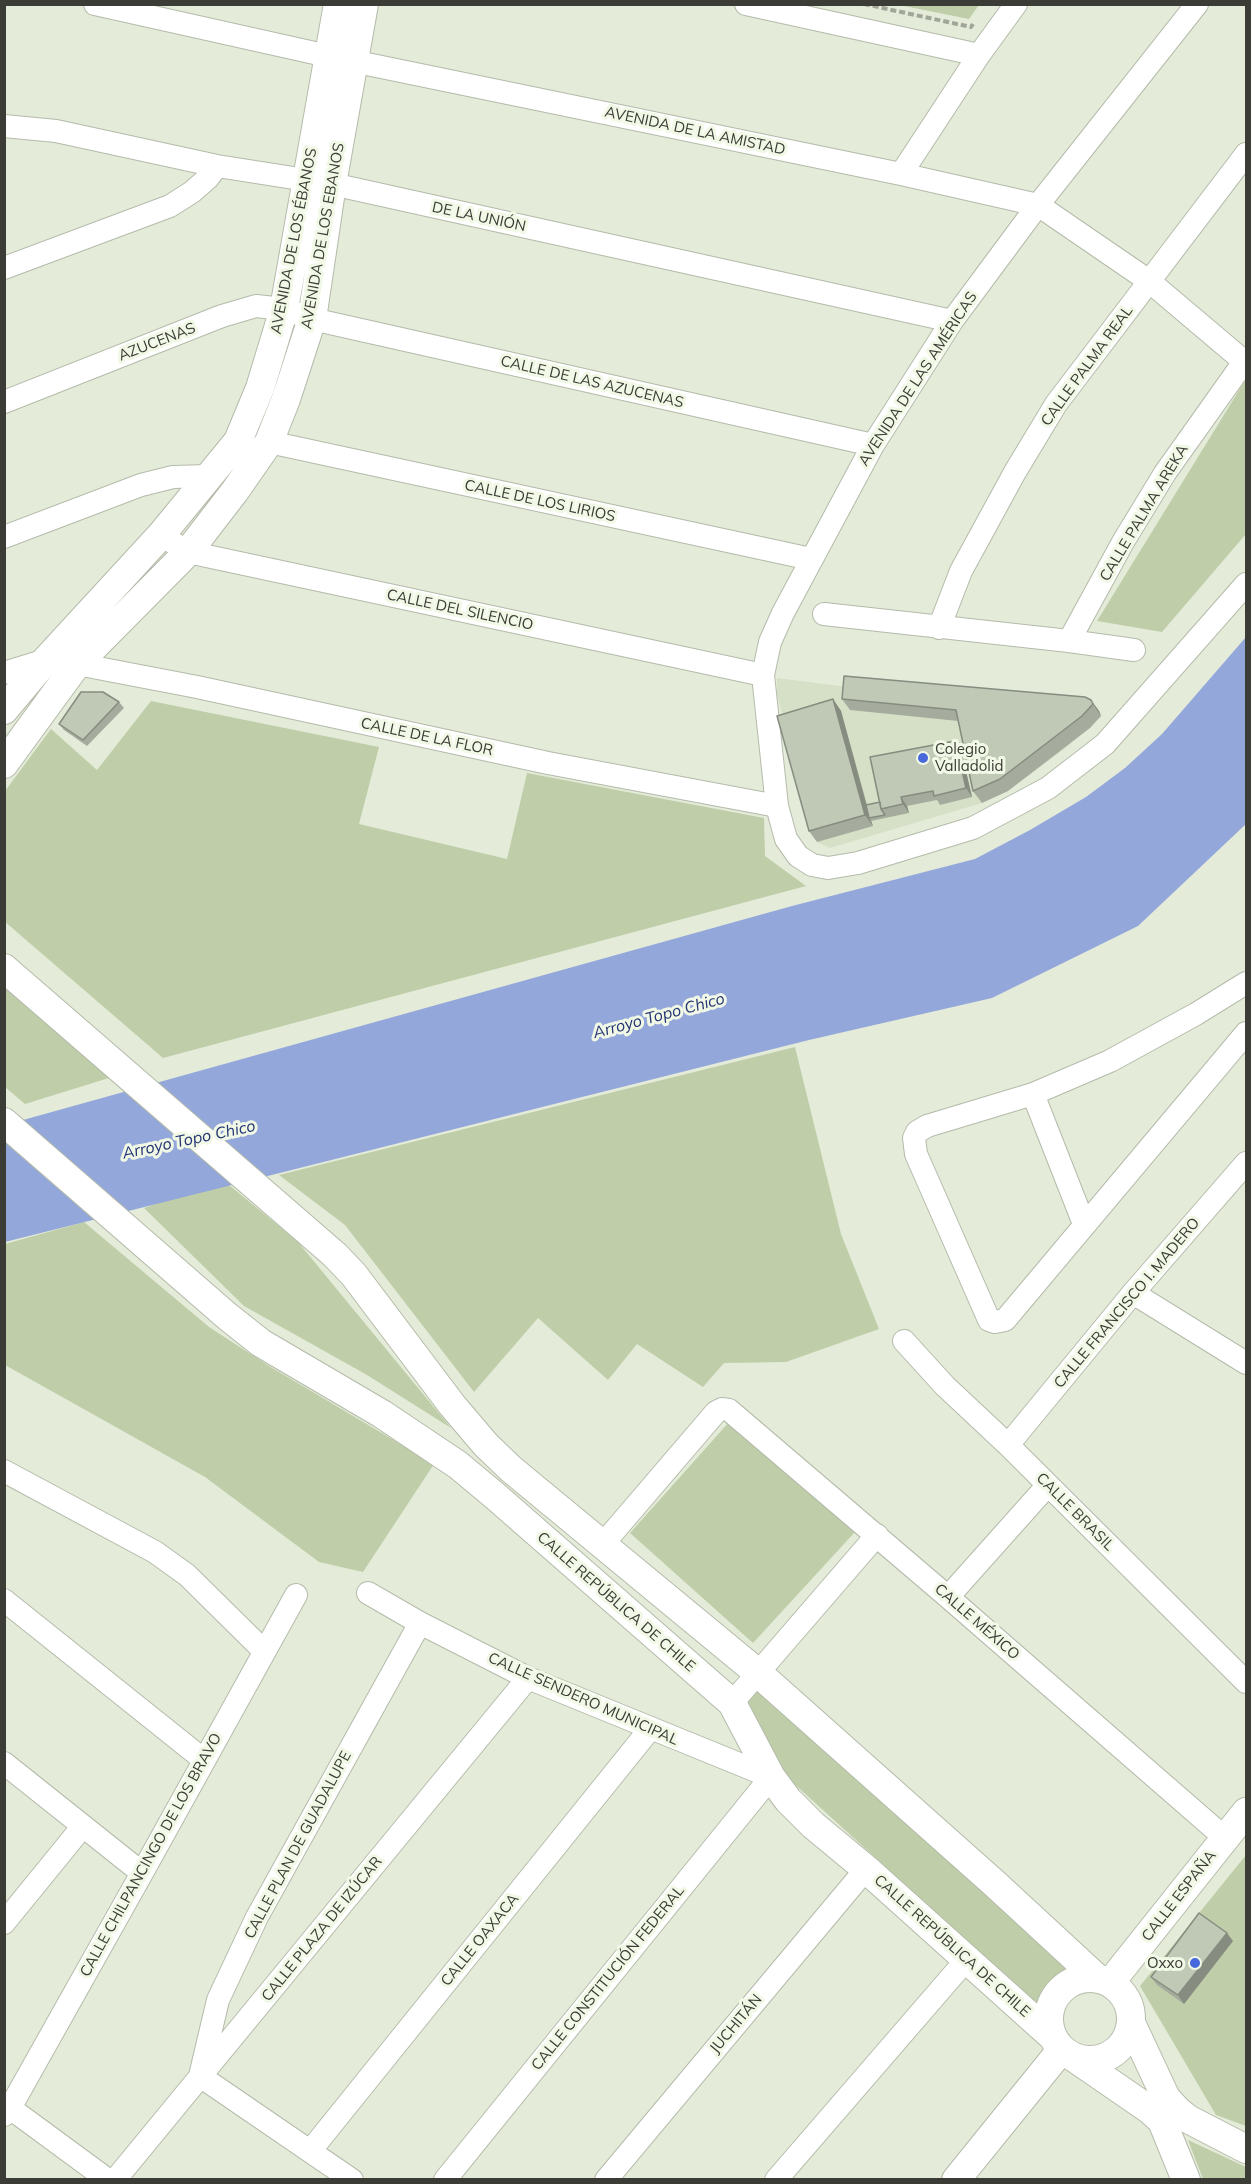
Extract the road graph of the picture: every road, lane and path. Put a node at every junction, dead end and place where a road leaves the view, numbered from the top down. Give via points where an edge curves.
1 (95, 4) edge
2 (338, 4) edge
3 (364, 4) edge
4 (746, 4) edge
5 (864, 4) edge
6 (1016, 4) edge
7 (1197, 4) edge
8 (976, 19) dead end
9 (979, 55) junction
10 (341, 58) junction
11 (4, 126) edge
12 (1246, 154) edge
13 (218, 166) junction
14 (901, 174) junction
15 (320, 182) junction
16 (1038, 205) junction
17 (4, 268) edge
18 (1149, 281) junction
19 (284, 309) junction
20 (312, 319) junction
21 (952, 321) junction
22 (1246, 361) edge
23 (4, 402) edge
24 (268, 442) junction
25 (873, 446) junction
26 (209, 476) junction
27 (161, 535) junction
28 (4, 537) edge
29 (188, 552) junction
30 (811, 559) junction
31 (1246, 584) edge
32 (824, 614) dead end
33 (939, 628) junction
34 (1070, 641) junction
35 (1134, 650) dead end
36 (46, 660) junction
37 (76, 663) junction
38 (4, 673) edge
39 (763, 675) junction
40 (4, 710) edge
41 (4, 764) edge
42 (777, 806) junction
43 (4, 968) edge
44 (1246, 983) edge
45 (1246, 1033) edge
46 (1033, 1094) junction
47 (4, 1122) edge
48 (1246, 1163) edge
49 (1084, 1224) junction
50 (1132, 1293) junction
51 (904, 1341) dead end
52 (1246, 1363) edge
53 (1008, 1445) junction
54 (4, 1471) edge
55 (1047, 1486) junction
56 (877, 1535) junction
57 (603, 1544) junction
58 (368, 1593) dead end
59 (296, 1594) dead end
60 (948, 1597) junction
61 (4, 1600) edge
62 (420, 1623) junction
63 (264, 1652) junction
64 (758, 1673) junction
65 (528, 1678) junction
66 (1246, 1682) edge
67 (732, 1703) junction
68 (650, 1729) junction
69 (204, 1760) junction
70 (4, 1763) edge
71 (771, 1777) junction
72 (1246, 1812) edge
73 (83, 1826) junction
74 (1225, 1838) junction
75 (866, 1869) junction
76 (142, 1874) junction
77 (4, 1923) edge
78 (967, 1959) junction
79 (1104, 1981) junction
80 (1131, 2023) junction
81 (1062, 2047) junction
82 (200, 2076) junction
83 (7, 2112) edge
84 (1170, 2116) junction
85 (1246, 2149) edge
86 (311, 2150) junction
87 (968, 2173) edge
88 (108, 2180) edge
89 (115, 2180) edge
90 (352, 2180) edge
91 (445, 2180) edge
92 (606, 2180) edge
93 (776, 2180) edge
94 (1186, 2180) edge

1 - 10 street, AVENIDA DE LA AMISTAD
2 - 10 street, AVENIDA DE LOS ÉBANOS
3 - 10 street
4 - 9 street
5 - 8 path via 971,27
6 - 9 street
7 - 16 street, AVENIDA DE LAS AMÉRICAS
9 - 14 street
10 - 14 street, AVENIDA DE LA AMISTAD
10 - 15 street, AVENIDA DE LOS ÉBANOS
11 - 13 street, DE LA UNIÓN via 56,132
12 - 18 street, CALLE PALMA REAL
13 - 15 street, DE LA UNIÓN
13 - 17 street via 192,192 170,206
14 - 16 street, AVENIDA DE LA AMISTAD
15 - 19 street, AVENIDA DE LOS ÉBANOS
15 - 20 street, AVENIDA DE LOS EBANOS
15 - 21 street, DE LA UNIÓN
16 - 18 street, AVENIDA DE LA AMISTAD
16 - 21 street, AVENIDA DE LAS AMÉRICAS
18 - 22 street, AVENIDA DE LA AMISTAD
18 - 33 street, CALLE PALMA REAL via 1056,404 961,571
19 - 20 street, AZUCENAS
19 - 23 street, AZUCENAS via 242,309
19 - 26 street, AVENIDA DE LOS ÉBANOS via 260,388 238,441
20 - 24 street, AVENIDA DE LOS EBANOS
20 - 25 street, CALLE DE LAS AZUCENAS
21 - 25 street, AVENIDA DE LAS AMÉRICAS
22 - 34 street, CALLE PALMA AREKA via 1165,473
24 - 29 street, AVENIDA DE LOS EBANOS
24 - 30 street, CALLE DE LOS LIRIOS
25 - 30 street, AVENIDA DE LAS AMÉRICAS
26 - 27 street, AVENIDA DE LOS ÉBANOS
26 - 28 street via 172,477 141,485
27 - 29 street, CALLE DEL SILENCIO
27 - 36 street, AVENIDA DE LOS ÉBANOS
29 - 37 street, AVENIDA DE LOS EBANOS
29 - 39 street, CALLE DEL SILENCIO
30 - 39 street, AVENIDA DE LAS AMÉRICAS via 770,642
31 - 42 street, AVENIDA DE LAS AMÉRICAS via 1105,744 1048,788 973,828 828,868 812,865 798,856 786,839
32 - 33 street
33 - 34 street
34 - 35 street
36 - 37 street
36 - 38 street
36 - 40 street, AVENIDA DE LOS ÉBANOS
37 - 41 street, AVENIDA DE LOS EBANOS
37 - 42 street, CALLE DE LA FLOR via 548,763
39 - 42 street, AVENIDA DE LAS AMÉRICAS
43 - 57 street via 335,1255 486,1445
44 - 46 street via 1110,1061
45 - 49 street
46 - 49 street
46 - 49 street via 927,1126 914,1138 916,1154 989,1320 1005,1320
47 - 67 street, CALLE REPÚBLICA DE CHILE via 261,1343 382,1414 458,1465
48 - 50 street, CALLE FRANCISCO I. MADERO
50 - 52 street
50 - 53 street, CALLE FRANCISCO I. MADERO
51 - 53 street, CALLE BRASIL
53 - 55 street, CALLE BRASIL
54 - 63 street via 155,1552 187,1575
55 - 60 street
55 - 66 street, CALLE BRASIL
56 - 57 street, CALLE MÉXICO via 725,1409 716,1412
56 - 60 street, CALLE MÉXICO
56 - 64 street
57 - 64 street
58 - 62 street, CALLE SENDERO MUNICIPAL
59 - 63 street, CALLE CHILPANCINGO DE LOS BRAVO
60 - 74 street, CALLE MÉXICO
61 - 69 street
62 - 65 street, CALLE SENDERO MUNICIPAL
62 - 82 street, CALLE PLAN DE GUADALUPE via 252,1928 218,2000
63 - 69 street, CALLE CHILPANCINGO DE LOS BRAVO
64 - 67 street
64 - 79 street
65 - 68 street, CALLE SENDERO MUNICIPAL
65 - 82 street, CALLE PLAZA DE IZÚCAR
67 - 71 street, CALLE REPÚBLICA DE CHILE
68 - 71 street, CALLE SENDERO MUNICIPAL
68 - 86 street, CALLE OAXACA
69 - 76 street, CALLE CHILPANCINGO DE LOS BRAVO
70 - 73 street
71 - 75 street, CALLE REPÚBLICA DE CHILE via 813,1825
71 - 91 street, CALLE CONSTITUCIÓN FEDERAL
72 - 74 street, CALLE ESPAÑA
73 - 76 street
73 - 77 street
74 - 79 street, CALLE ESPAÑA
75 - 78 street, CALLE REPÚBLICA DE CHILE
75 - 92 street, JUCHITÁN
76 - 83 street, CALLE CHILPANCINGO DE LOS BRAVO
78 - 81 street, CALLE REPÚBLICA DE CHILE
78 - 93 street
79 - 80 street via 1120,1990 1127,2000
79 - 81 street via 1074,1981 1054,1998 1049,2023
80 - 81 street via 1123,2044 1105,2057 1082,2059
80 - 84 street via 1166,2098
81 - 84 street, CALLE REPÚBLICA DE CHILE via 1150,2110
81 - 87 street
82 - 86 street
82 - 89 street, CALLE PLAZA DE IZÚCAR
83 - 88 street
84 - 85 street via 1188,2119
84 - 94 street
86 - 90 street

